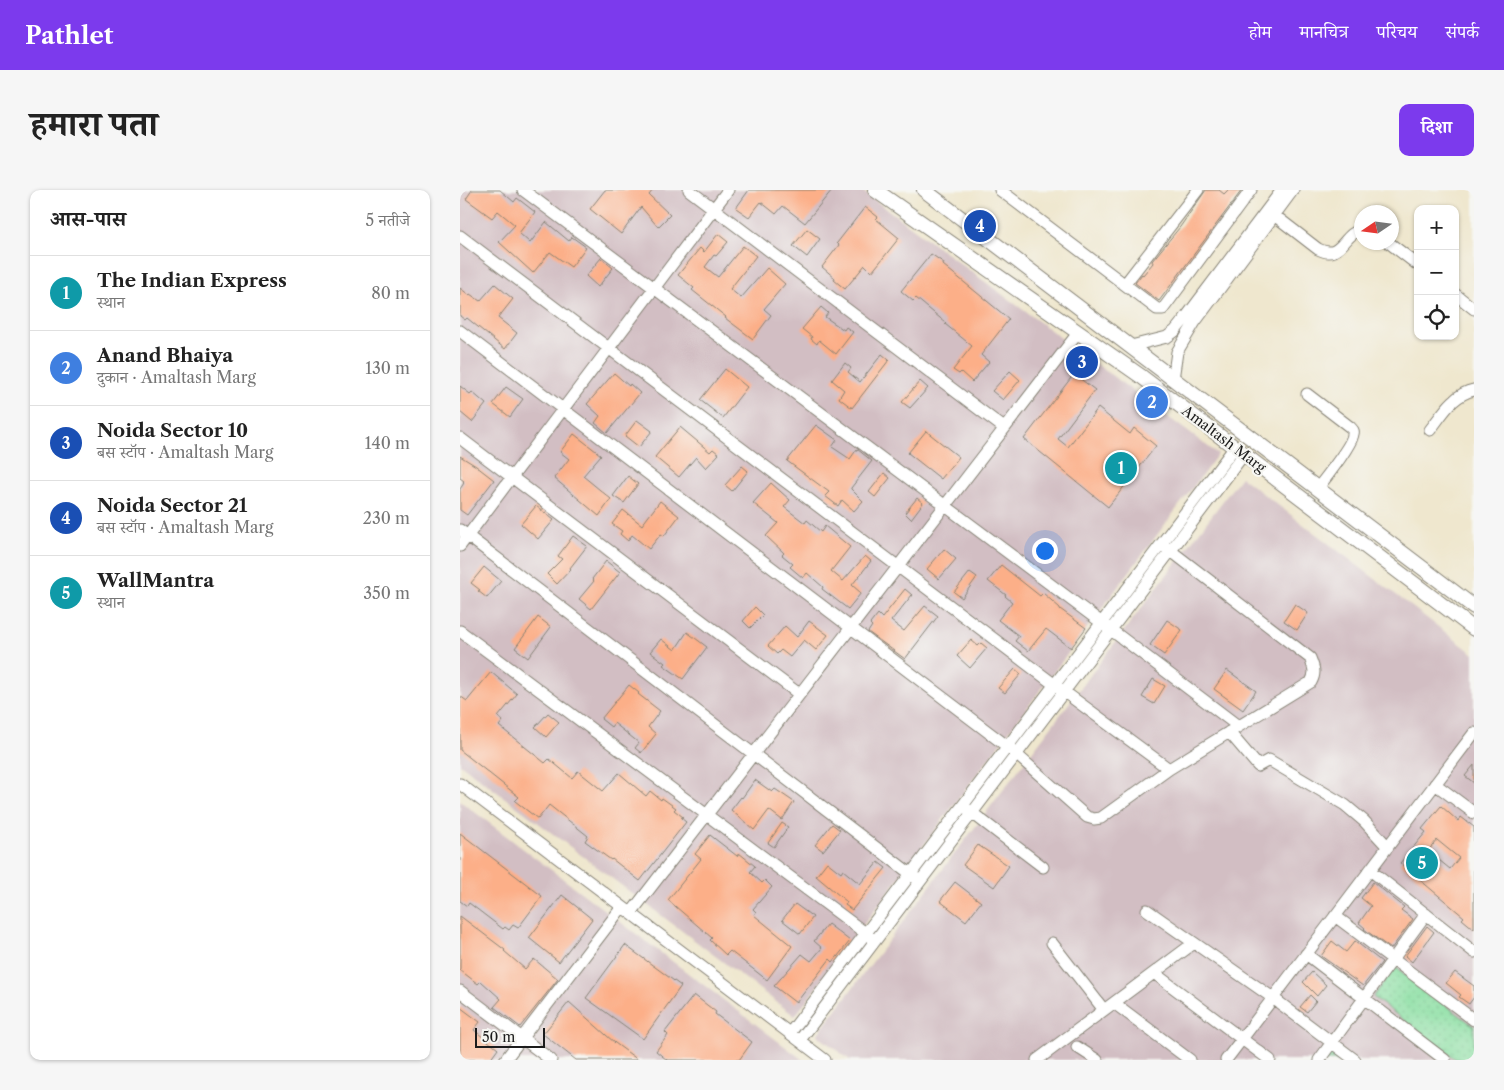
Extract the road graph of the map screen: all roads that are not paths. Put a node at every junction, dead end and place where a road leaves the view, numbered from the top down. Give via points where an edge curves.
1 (523, 190) edge
2 (689, 190) edge
3 (728, 190) edge
4 (875, 190) edge
5 (890, 190) edge
6 (924, 190) edge
7 (1000, 190) edge
8 (1198, 190) edge
9 (1251, 190) edge
10 (1282, 190) edge
11 (1293, 190) edge
12 (1015, 195) edge
13 (895, 204) junction
14 (714, 209) junction
15 (1274, 215) junction
16 (1354, 233) edge
17 (460, 236) edge
18 (1398, 250) edge
19 (1414, 262) edge
20 (1228, 270) junction
21 (1124, 284) junction
22 (654, 288) junction
23 (1456, 295) edge
24 (1474, 309) edge
25 (460, 331) edge
26 (1078, 333) junction
27 (1167, 337) junction
28 (1131, 346) junction
29 (609, 348) junction
30 (1179, 348) junction
31 (1173, 379) junction
32 (1474, 390) edge
33 (1307, 394) dead end
34 (563, 409) junction
35 (1004, 428) junction
36 (1430, 430) dead end
37 (460, 438) edge
38 (1239, 450) junction
39 (512, 477) junction
40 (1317, 489) junction
41 (945, 505) junction
42 (464, 533) edge
43 (460, 546) edge
44 (1166, 547) junction
45 (898, 566) junction
46 (1474, 607) edge
47 (1106, 626) junction
48 (850, 628) junction
49 (1474, 629) edge
50 (460, 631) edge
51 (1059, 688) junction
52 (800, 694) junction
53 (1234, 729) junction
54 (1474, 733) edge
55 (1012, 750) junction
56 (753, 754) junction
57 (1169, 769) junction
58 (460, 784) edge
59 (1435, 784) junction
60 (967, 809) junction
61 (1474, 813) edge
62 (706, 814) junction
63 (1388, 846) junction
64 (1043, 867) dead end
65 (1370, 870) junction
66 (915, 878) junction
67 (626, 910) junction
68 (1147, 910) dead end
69 (1426, 914) junction
70 (1335, 916) junction
71 (871, 936) junction
72 (1052, 943) dead end
73 (1194, 943) junction
74 (1474, 952) edge
75 (1306, 954) junction
76 (1393, 960) junction
77 (1154, 973) junction
78 (460, 991) edge
79 (1272, 998) junction
80 (1364, 998) junction
81 (1114, 1003) junction
82 (1104, 1010) junction
83 (1474, 1020) edge
84 (790, 1033) junction
85 (522, 1038) junction
86 (1242, 1039) junction
87 (800, 1040) junction
88 (1332, 1043) junction
89 (1077, 1047) dead end
90 (505, 1060) edge
91 (551, 1060) edge
92 (825, 1060) edge
93 (1037, 1060) edge
94 (1097, 1060) edge
95 (1190, 1060) edge
96 (1226, 1060) edge
97 (1270, 1060) edge
98 (1319, 1060) edge
99 (1355, 1060) edge
100 (1445, 1060) edge

1 - 22 street
2 - 14 street
3 - 14 street
4 - 13 main road, Amaltash Marg
5 - 13 main road
6 - 28 main road, Amaltash Marg via 987,232
7 - 12 street
8 - 21 street
9 - 21 street via 1163,308 1157,309
10 - 20 street
11 - 15 street
12 - 21 street
13 - 26 main road, Amaltash Marg
14 - 22 street
14 - 35 street
15 - 16 street via 1325,253 1336,251
15 - 20 street
17 - 29 street
18 - 19 street
20 - 27 street
20 - 30 street
22 - 29 street
22 - 41 street
23 - 24 street
25 - 34 street
26 - 35 street
26 - 38 main road, Amaltash Marg
27 - 28 street
27 - 30 street via 1176,337
28 - 31 main road, Amaltash Marg
29 - 34 street
29 - 45 street
30 - 31 street
31 - 40 main road, Amaltash Marg
32 - 36 street via 1460,394
33 - 40 street via 1354,432 1345,451
34 - 39 street
34 - 48 street
35 - 41 street
37 - 39 street
38 - 44 street
38 - 49 main road, Amaltash Marg
39 - 42 street
39 - 52 street
40 - 46 main road, Amaltash Marg
41 - 45 street
41 - 47 street
42 - 43 street
42 - 56 street
44 - 47 street
44 - 53 street via 1310,658 1314,666 1311,682
45 - 48 street
45 - 51 street
47 - 51 street
47 - 53 street
48 - 52 street
48 - 55 street
50 - 62 street
51 - 55 street
51 - 57 street
52 - 56 street
53 - 57 street
53 - 63 street via 1258,766 1269,760 1320,789 1345,805
54 - 59 street
55 - 57 street via 1087,817 1094,819 1101,818
55 - 60 street
56 - 62 street
56 - 66 street
58 - 67 street
59 - 61 street
59 - 63 street
60 - 64 street
60 - 66 street
62 - 67 street
62 - 71 street
63 - 65 street
65 - 69 street
65 - 70 street
66 - 71 street
67 - 84 street
67 - 85 street
68 - 73 street
69 - 74 street
69 - 76 street
70 - 75 street
70 - 76 street
71 - 84 street
71 - 87 street
72 - 82 street
73 - 77 street
73 - 79 street
75 - 79 street
75 - 80 street
76 - 80 street
76 - 83 street
77 - 81 street
77 - 86 street
78 - 85 street
79 - 86 street
79 - 88 street
80 - 88 street
80 - 100 street
81 - 82 street
81 - 95 street
82 - 93 street
84 - 87 street
85 - 90 street
85 - 91 street
86 - 96 street
86 - 97 street
87 - 92 street
88 - 98 street
88 - 99 street
89 - 94 street

